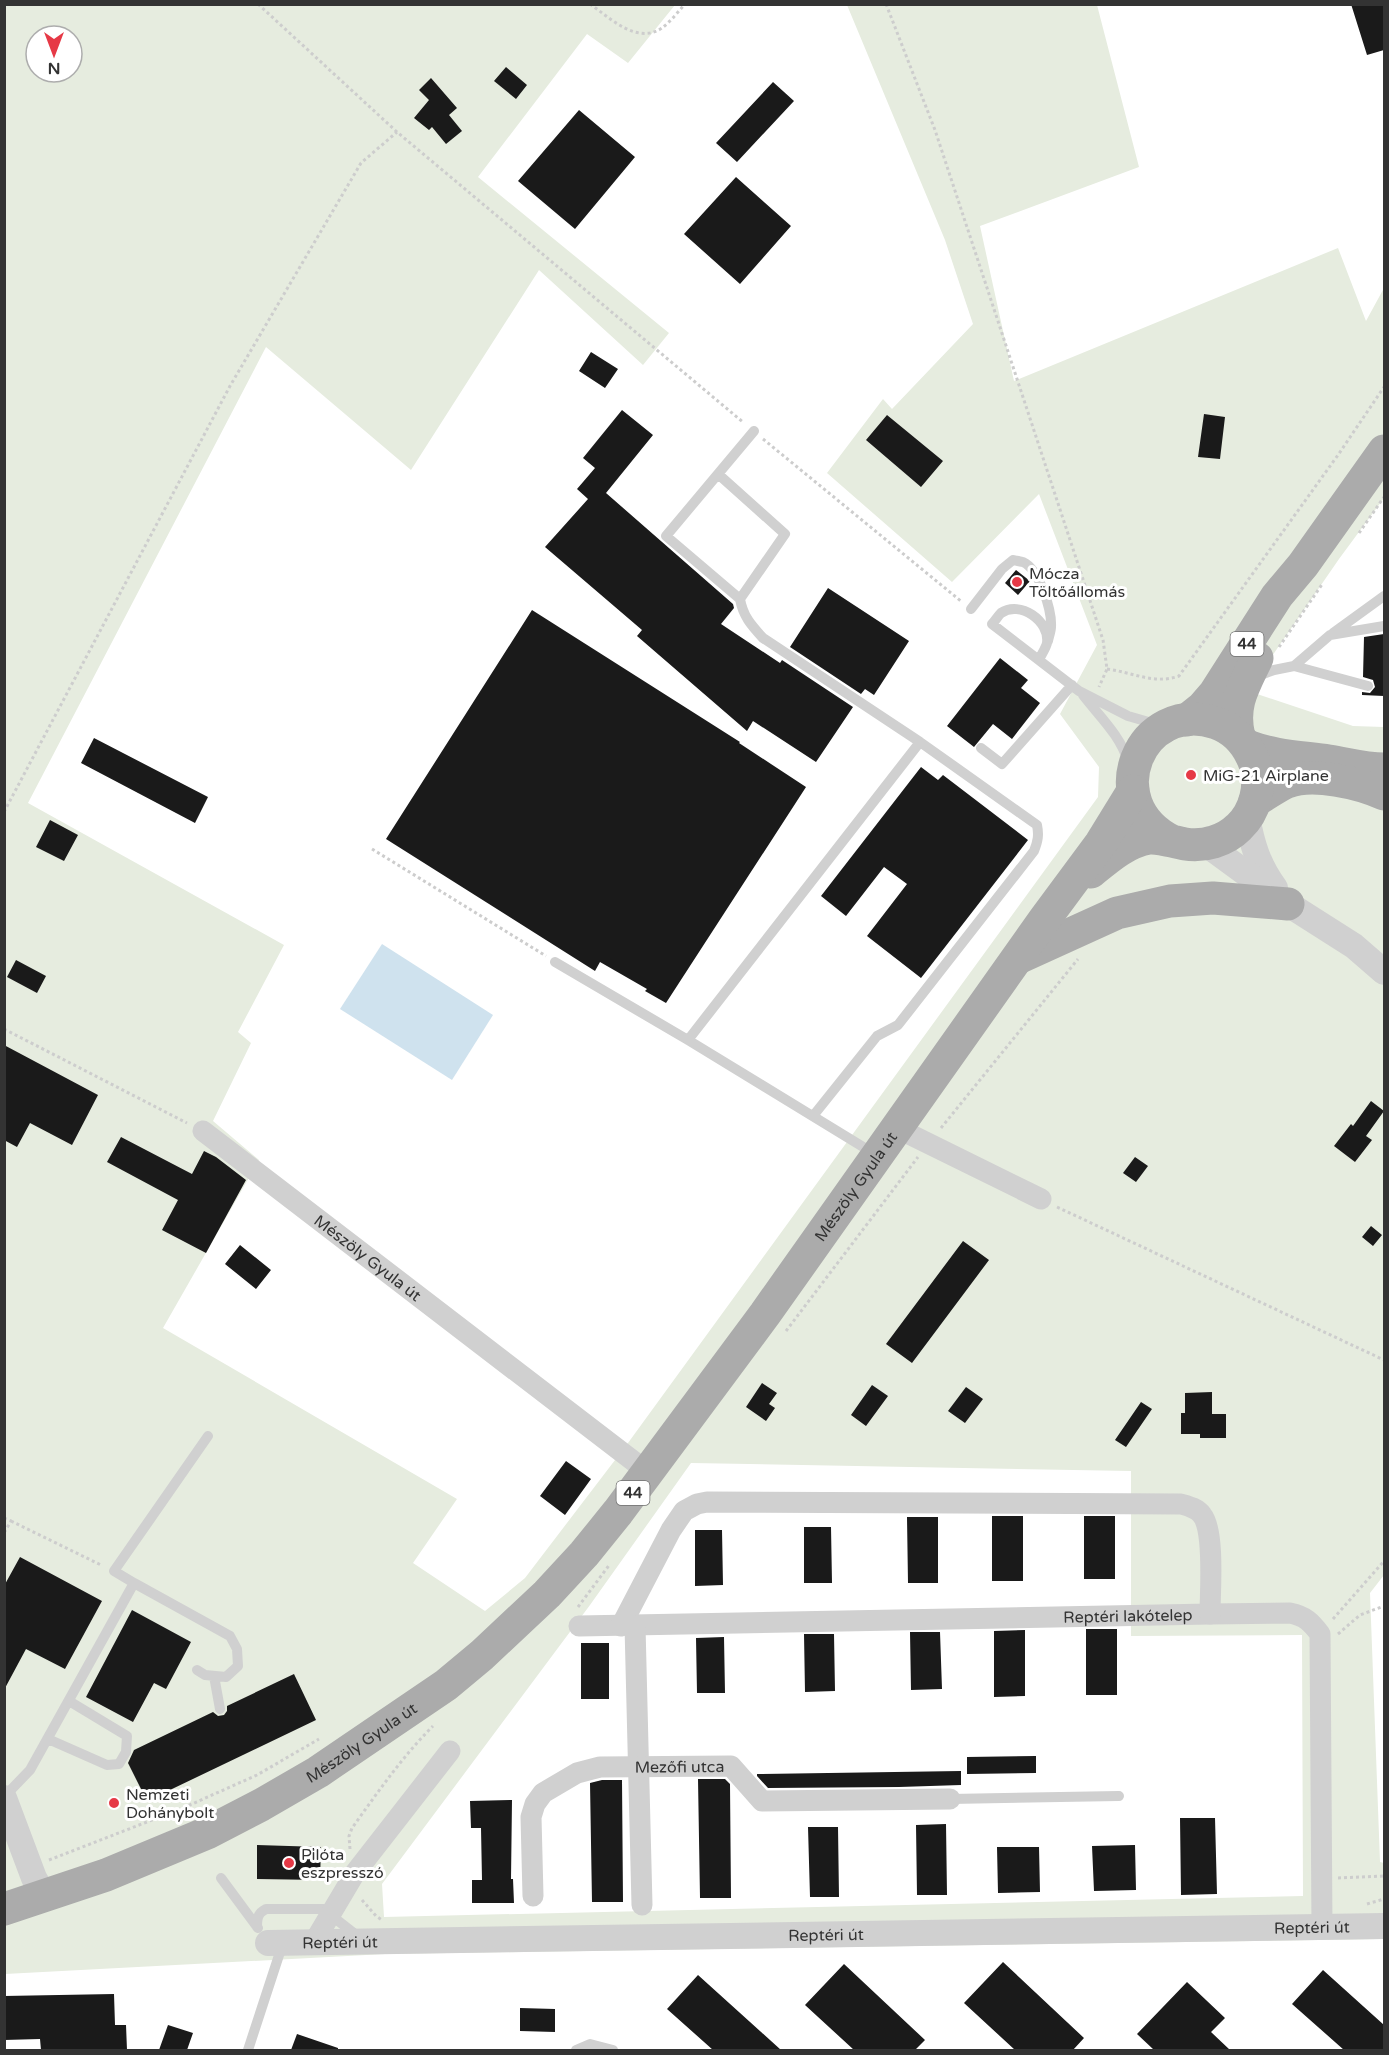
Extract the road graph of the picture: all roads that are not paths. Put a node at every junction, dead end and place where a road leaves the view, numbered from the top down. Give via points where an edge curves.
1 (754, 431) road end
2 (1384, 451) edge
3 (718, 474) junction
4 (1314, 572) junction
5 (1384, 596) edge
6 (740, 599) junction
7 (971, 609) road end
8 (1384, 626) edge
9 (1330, 635) junction
10 (1047, 644) junction
11 (1039, 660) junction
12 (1294, 666) junction
13 (1260, 675) junction
14 (1368, 686) dead end
15 (1076, 688) junction
16 (1176, 723) junction
17 (1243, 741) junction
18 (920, 742) junction
19 (981, 748) dead end
20 (1384, 769) edge
21 (1132, 784) junction
22 (1384, 794) edge
23 (1251, 809) junction
24 (1172, 841) junction
25 (1206, 844) junction
26 (1060, 899) junction
27 (1288, 904) junction
28 (1018, 958) junction
29 (555, 962) road end
30 (1384, 972) edge
31 (687, 1040) junction
32 (813, 1116) junction
33 (897, 1128) junction
34 (203, 1131) road end
35 (877, 1155) junction
36 (1041, 1199) road end
37 (208, 1436) dead end
38 (648, 1473) junction
39 (134, 1583) junction
40 (1209, 1614) junction
41 (575, 1621) road end
42 (628, 1626) junction
43 (197, 1670) dead end
44 (214, 1676) junction
45 (69, 1701) junction
46 (220, 1709) dead end
47 (48, 1739) junction
48 (450, 1751) dead end
49 (639, 1767) junction
50 (1119, 1796) dead end
51 (4, 1797) edge
52 (950, 1799) joint
53 (221, 1878) dead end
54 (36, 1880) junction
55 (533, 1896) dead end
56 (642, 1905) dead end
57 (4, 1909) edge
58 (330, 1914) junction
59 (1384, 1926) edge
60 (1322, 1928) junction
61 (269, 1937) junction
62 (364, 1941) junction
63 (314, 1942) junction
64 (248, 2050) edge
65 (576, 2050) edge
66 (613, 2050) edge

1 - 3 lane
2 - 4 main road, Mészöly Gyula út / 44
3 - 6 lane via 785,534
3 - 6 lane via 666,536
4 - 13 main road, Mészöly Gyula út / 44
4 - 16 main road, Mészöly Gyula út / 44 via 1278,596 1215,693 1202,708
5 - 9 lane
6 - 18 lane via 743,613 763,638
7 - 10 lane via 1002,569 1013,560 1022,562 1042,587 1050,612 1052,628
8 - 9 lane
9 - 12 lane
10 - 11 lane
10 - 11 lane via 1040,622 1022,610 1002,613 992,624
11 - 15 lane
12 - 13 lane
12 - 14 lane
13 - 17 main road, Mészöly Gyula út / 44 via 1237,703 1235,722
15 - 16 lane via 1128,716
15 - 19 lane via 1002,764
15 - 21 lane via 1125,753
16 - 17 main road via 1207,720
16 - 21 main road, Mészöly Gyula út / 44 via 1148,740 1141,749
17 - 20 main road via 1285,756
17 - 23 main road, Mészöly Gyula út / 44 via 1257,769
18 - 31 lane
18 - 32 lane via 1036,825 1038,842 898,1025 877,1036
21 - 24 main road, Mészöly Gyula út / 44 via 1135,804 1148,824
21 - 26 main road, Mészöly Gyula út / 44 via 1101,843
22 - 23 main road via 1340,780 1306,779 1288,782
23 - 25 main road, Mészöly Gyula út / 44 via 1229,835
23 - 27 street via 1253,848 1260,865
24 - 25 main road, Mészöly Gyula út / 44
24 - 26 main road, Mészöly Gyula út / 44 via 1150,838 1113,853
25 - 27 street
26 - 28 main road, Mészöly Gyula út / 44
27 - 28 main road via 1213,898 1170,901 1117,913
27 - 30 street via 1339,936
28 - 33 main road, Mészöly Gyula út / 44
29 - 31 lane
31 - 32 lane
32 - 35 lane
33 - 35 main road, Mészöly Gyula út / 44
33 - 36 street
34 - 38 street, Mészöly Gyula út
35 - 38 main road, Mészöly Gyula út / 44
37 - 39 lane via 114,1571
38 - 54 main road, Mészöly Gyula út / 44 via 584,1554 490,1647 446,1685 327,1766 207,1833 106,1875
39 - 44 lane via 230,1636 237,1649 238,1666 226,1677
39 - 45 lane
40 - 42 street, Reptéri lakótelep
40 - 42 street via 1207,1526 1202,1515 1181,1504 707,1502 684,1511 671,1530
40 - 60 street, Reptéri lakótelep via 1301,1615 1311,1622 1320,1643
41 - 42 street, Reptéri lakótelep
42 - 49 street
43 - 44 lane
44 - 46 lane
45 - 47 lane
45 - 47 lane via 127,1736 126,1752 119,1764 107,1765
47 - 51 lane via 30,1770
48 - 58 street via 355,1873
49 - 52 street, Mezőfi utca via 731,1766 762,1801
49 - 55 street, Mezőfi utca via 600,1767 577,1773 543,1793 531,1817
49 - 56 street
50 - 52 lane
51 - 54 street
53 - 61 lane
54 - 57 main road
58 - 61 lane via 323,1910 266,1909 257,1916
58 - 62 lane
58 - 63 street
59 - 60 street, Reptéri út
60 - 62 street, Reptéri út
61 - 63 street, Reptéri út
61 - 64 lane
62 - 63 street, Reptéri út
65 - 66 lane via 590,2044

